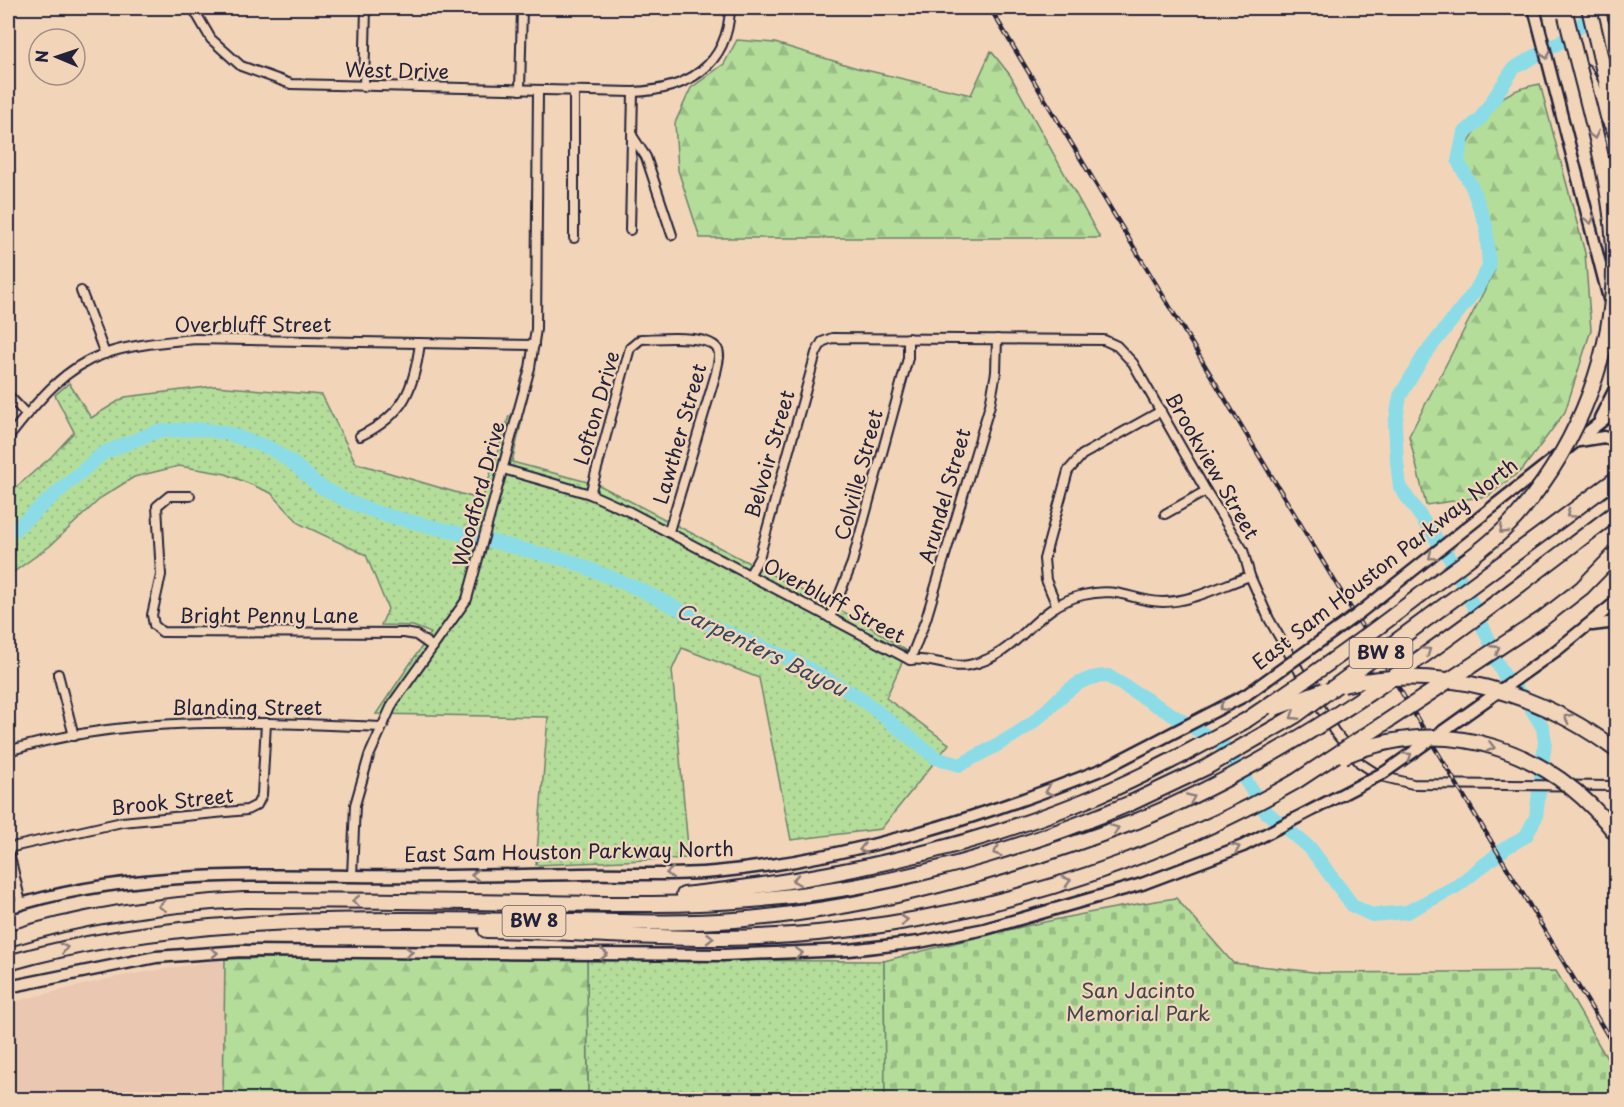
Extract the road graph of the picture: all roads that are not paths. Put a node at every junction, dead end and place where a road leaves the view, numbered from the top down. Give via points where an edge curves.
1 (193, 8) edge
2 (366, 8) edge
3 (522, 8) edge
4 (730, 8) edge
5 (1534, 8) edge
6 (1589, 8) edge
7 (1614, 8) edge
8 (1565, 12) edge
9 (1617, 18) edge
10 (364, 87) junction
11 (520, 90) junction
12 (538, 90) junction
13 (574, 91) junction
14 (633, 92) junction
15 (1617, 123) edge
16 (1617, 133) edge
17 (632, 136) junction
18 (630, 230) dead end
19 (672, 235) dead end
20 (574, 238) dead end
21 (81, 291) dead end
22 (1617, 332) edge
23 (908, 338) junction
24 (997, 339) junction
25 (822, 342) joint
26 (420, 343) junction
27 (534, 345) junction
28 (716, 346) joint
29 (105, 354) junction
30 (1617, 387) edge
31 (8, 395) edge
32 (1617, 410) edge
33 (1161, 411) junction
34 (27, 415) junction
35 (1594, 427) junction
36 (360, 436) dead end
37 (8, 438) edge
38 (1576, 441) junction
39 (1617, 442) edge
40 (503, 469) junction
41 (1617, 479) edge
42 (1206, 491) junction
43 (590, 494) junction
44 (190, 496) dead end
45 (1617, 512) edge
46 (1165, 514) dead end
47 (669, 531) junction
48 (1617, 553) edge
49 (750, 574) junction
50 (1250, 576) junction
51 (1617, 602) edge
52 (1056, 604) junction
53 (830, 618) junction
54 (1617, 622) edge
55 (1588, 625) junction
56 (433, 647) junction
57 (910, 660) junction
58 (58, 674) dead end
59 (1245, 722) junction
60 (266, 723) junction
61 (380, 727) junction
62 (74, 736) junction
63 (1617, 750) edge
64 (8, 751) edge
65 (1295, 782) junction
66 (1617, 786) edge
67 (1617, 834) edge
68 (8, 848) edge
69 (352, 876) junction
70 (21, 903) junction
71 (583, 903) junction
72 (8, 908) edge
73 (116, 913) junction
74 (232, 925) junction
75 (8, 928) edge
76 (8, 939) edge
77 (8, 963) edge
78 (8, 987) edge

1 - 10 street, West Drive via 211,39 241,66 291,84
2 - 10 street
3 - 11 street
4 - 14 street, West Drive via 725,35 704,70 667,89
5 -> 22 main road
6 - 15 highway
7 - 9 highway
8 - 16 highway, bridge via 1587,78
8 -> 59 highway, bridge via 1607,192 1614,251 1607,330 1583,411 1538,489 1497,536 1345,652
10 - 11 street, West Drive
11 - 12 street, West Drive
12 - 13 street, West Drive
12 - 27 street, Woodford Drive
13 - 14 street, West Drive
13 - 20 street
14 - 17 street
17 - 18 street
17 - 19 street via 646,157
21 - 29 street
23 - 24 street, Brookview Street
23 - 25 street, Brookview Street via 832,338
23 - 53 street, Colville Street via 908,358 852,563
24 - 33 street, Brookview Street via 1111,343 1129,357
24 - 57 street, Arundel Street via 990,405
25 - 49 street, Belvoir Street via 759,558
26 - 27 street, Overbluff Street
26 - 29 street, Overbluff Street via 195,339
26 - 36 street via 415,374 405,399 383,424
27 - 40 street, Woodford Drive
28 - 43 street, Lofton Drive via 702,339 640,339 634,343
28 - 47 street, Lawther Street via 716,373
29 - 34 street, Overbluff Street via 60,381
30 - 35 main road
31 - 34 street
32 - 35 main road, East Sam Houston Parkway North / BW 8
33 - 42 street, Brookview Street
33 - 52 street via 1082,455 1068,471 1044,559 1046,580
34 - 37 street, Overbluff Street
35 - 38 main road, East Sam Houston Parkway North / BW 8
38 - 39 main road via 1604,437
38 -> 69 main road, East Sam Houston Parkway North / BW 8, bridge via 1350,621 1246,695 1103,769 1029,799 816,859 713,872
40 - 43 street, Overbluff Street
40 - 56 street, Woodford Drive via 467,599
41 -> 71 highway, BW 8, bridge via 1295,716 1207,767 1131,803 976,859 842,888 752,900
42 - 46 street
42 - 50 street, Brookview Street via 1243,550
43 - 47 street, Overbluff Street
44 - 56 street, Bright Penny Lane via 169,496 157,506 161,575 152,615 154,625 162,632 404,633 416,635
74 -> 45 highway, BW 8, bridge via 355,921 700,922 837,907 1004,868 1137,821 1215,786 1300,738
47 - 49 street, Overbluff Street
65 -> 48 highway, bridge via 1542,619 1582,588
49 - 53 street, Overbluff Street
50 - 52 street, Overbluff Street via 1173,601 1155,601 1111,590
50 - 66 street, Brookview Street via 1274,628 1334,731 1360,763 1380,776 1413,784
51 - 55 main road, BW 8
52 - 57 street, Overbluff Street via 1015,643 994,657 967,666
53 - 57 street, Overbluff Street
54 - 55 main road
78 -> 55 main road, BW 8, bridge via 156,957 242,951 722,955 849,950 985,929 1142,884 1243,846 1385,772
56 - 61 street, Woodford Drive
58 - 62 street
63 -> 59 highway, bridge via 1572,720 1530,701 1485,687 1433,679 1381,679 1336,687
59 -> 71 highway via 1126,783 962,844 813,877 699,893
60 - 61 street, Blanding Street
60 - 62 street, Blanding Street via 191,722
60 - 68 street, Brook Street via 262,795 247,810 122,822
61 - 69 street, Woodford Drive via 355,805
62 - 64 street, Blanding Street
65 -> 67 highway, bridge via 1346,755 1385,743 1424,739 1477,743 1515,754 1551,771 1585,798
74 -> 65 highway via 723,938 842,929 970,907 1051,886 1150,852 1232,816
68 - 70 street
69 - 70 main road, East Sam Houston Parkway North / BW 8 via 181,877 115,883
70 - 72 main road, East Sam Houston Parkway North / BW 8
71 -> 73 highway, BW 8 via 244,900
73 - 75 highway
73 - 76 highway, BW 8
77 -> 74 highway, BW 8 via 104,939

